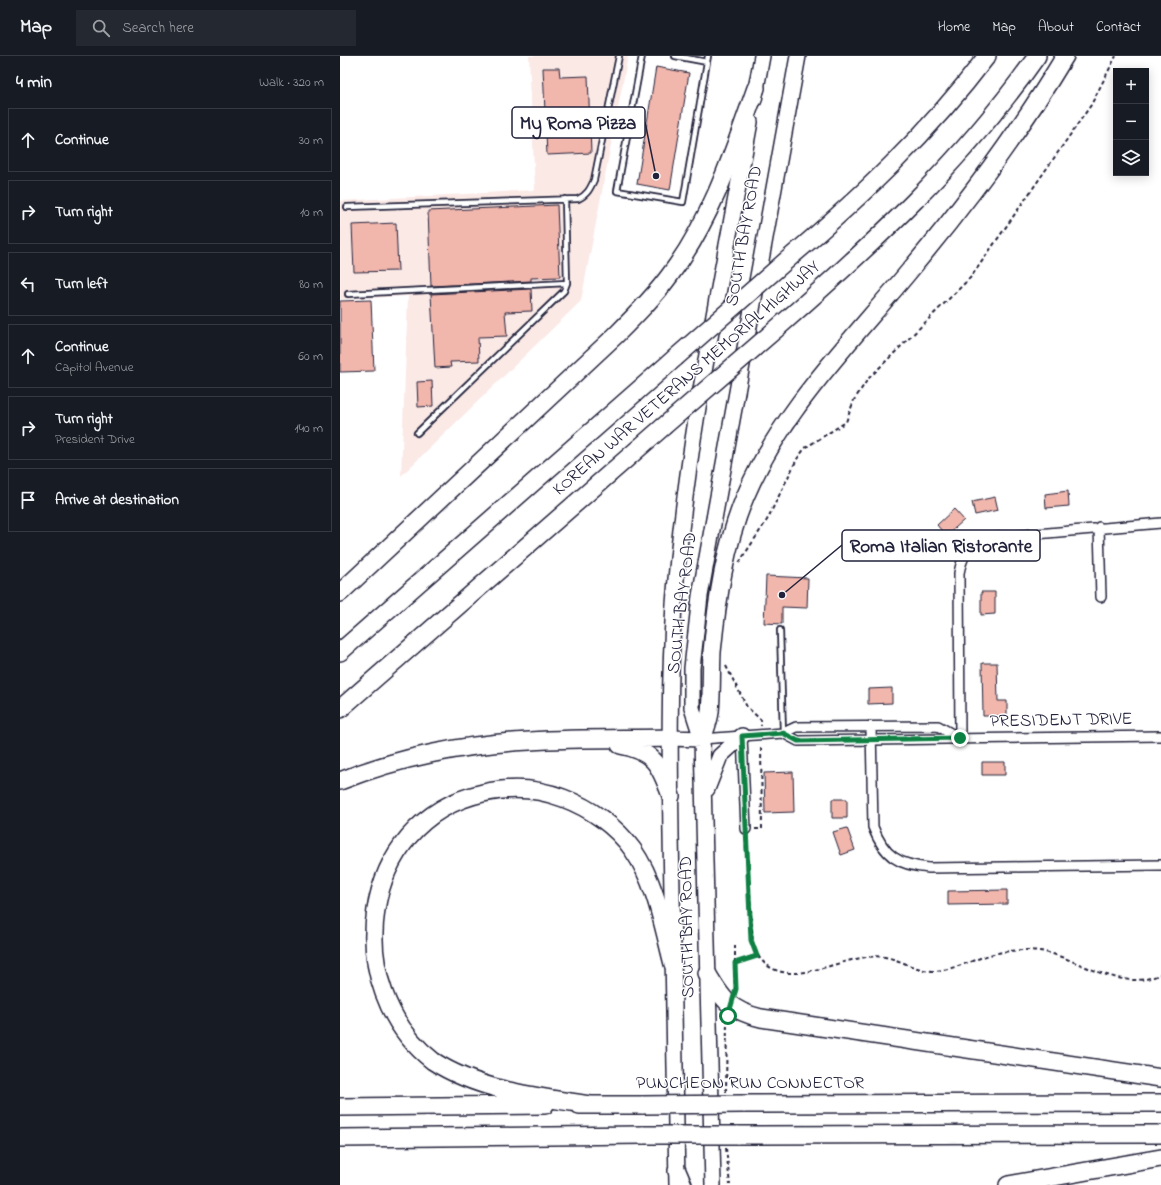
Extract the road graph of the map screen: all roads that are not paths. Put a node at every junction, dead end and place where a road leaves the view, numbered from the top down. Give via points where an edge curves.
1 (619, 56) edge
2 (642, 56) edge
3 (675, 56) edge
4 (708, 56) edge
5 (762, 56) edge
6 (798, 56) edge
7 (988, 56) edge
8 (1037, 56) edge
9 (1065, 56) edge
10 (707, 62) junction
11 (756, 88) junction
12 (565, 199) junction
13 (347, 207) dead end
14 (567, 283) junction
15 (348, 294) dead end
16 (417, 434) dead end
17 (1161, 522) edge
18 (1099, 528) junction
19 (340, 593) edge
20 (1101, 597) dead end
21 (780, 630) dead end
22 (340, 652) edge
23 (340, 709) edge
24 (871, 727) junction
25 (783, 733) junction
26 (742, 736) junction
27 (1161, 736) edge
28 (670, 738) junction
29 (960, 738) junction
30 (702, 739) junction
31 (872, 739) junction
32 (590, 740) junction
33 (340, 781) edge
34 (671, 796) junction
35 (704, 800) junction
36 (746, 829) road end
37 (1161, 865) edge
38 (673, 964) junction
39 (708, 973) junction
40 (1161, 1078) edge
41 (1161, 1104) edge
42 (591, 1105) junction
43 (340, 1107) edge
44 (1161, 1134) edge
45 (340, 1138) edge
46 (1161, 1158) edge
47 (679, 1180) edge
48 (713, 1185) edge
49 (1008, 1185) edge

1 - 12 lane via 594,180 590,190 583,197
2 - 10 lane via 617,191 683,202
3 - 10 lane
4 - 10 lane
5 - 11 highway, SOUTH BAY ROAD
6 - 30 highway, SOUTH BAY ROAD via 696,622 692,708
7 - 22 highway, KOREAN WAR VETERANS MEMORIAL HIGHWAY, bridge via 893,164
8 - 23 highway, KOREAN WAR VETERANS MEMORIAL HIGHWAY, bridge via 999,108 937,179 857,258
9 - 30 highway via 1025,119 969,197 811,388 770,446 745,498 729,546 715,619 710,714
11 - 19 highway via 715,200 688,250 656,294 615,336
11 - 28 highway, SOUTH BAY ROAD via 705,360 688,469 674,606
12 - 13 lane
12 - 14 lane
14 - 15 lane
14 - 16 lane via 557,299
17 - 18 street
18 - 20 street
18 - 29 street via 981,540 965,553 959,573
21 - 25 lane
24 - 25 street, PRESIDENT DRIVE via 796,727
24 - 29 street, PRESIDENT DRIVE via 938,726
24 - 31 street
25 - 26 street, PRESIDENT DRIVE
25 - 31 street, PRESIDENT DRIVE via 798,741
26 - 30 street, PRESIDENT DRIVE
26 - 35 highway via 720,756
26 - 36 street
27 - 29 street, PRESIDENT DRIVE
28 - 30 highway
28 - 32 highway
28 - 34 highway, SOUTH BAY ROAD
29 - 31 street, PRESIDENT DRIVE
30 - 35 highway, SOUTH BAY ROAD
31 - 37 street via 873,827 878,841 886,851 904,863 929,868
32 - 33 highway via 530,741 464,749 399,762
32 - 34 highway via 635,748 649,755 659,767
34 - 38 highway, SOUTH BAY ROAD
35 - 39 highway, SOUTH BAY ROAD
38 - 42 highway via 652,887 632,849 606,822 574,802 553,794 511,789 493,790 461,799 441,808 416,826 392,853 383,868 374,889 367,921 367,958 372,979 384,1008 406,1039 432,1061 470,1079 515,1092
38 - 47 highway, SOUTH BAY ROAD
39 - 40 highway via 718,992 731,1006 748,1015
39 - 48 highway, SOUTH BAY ROAD
41 - 42 highway, PUNCHEON RUN CONNECTOR, bridge
42 - 43 highway, PUNCHEON RUN CONNECTOR
44 - 45 highway, bridge via 732,1140 644,1135
46 - 49 highway

